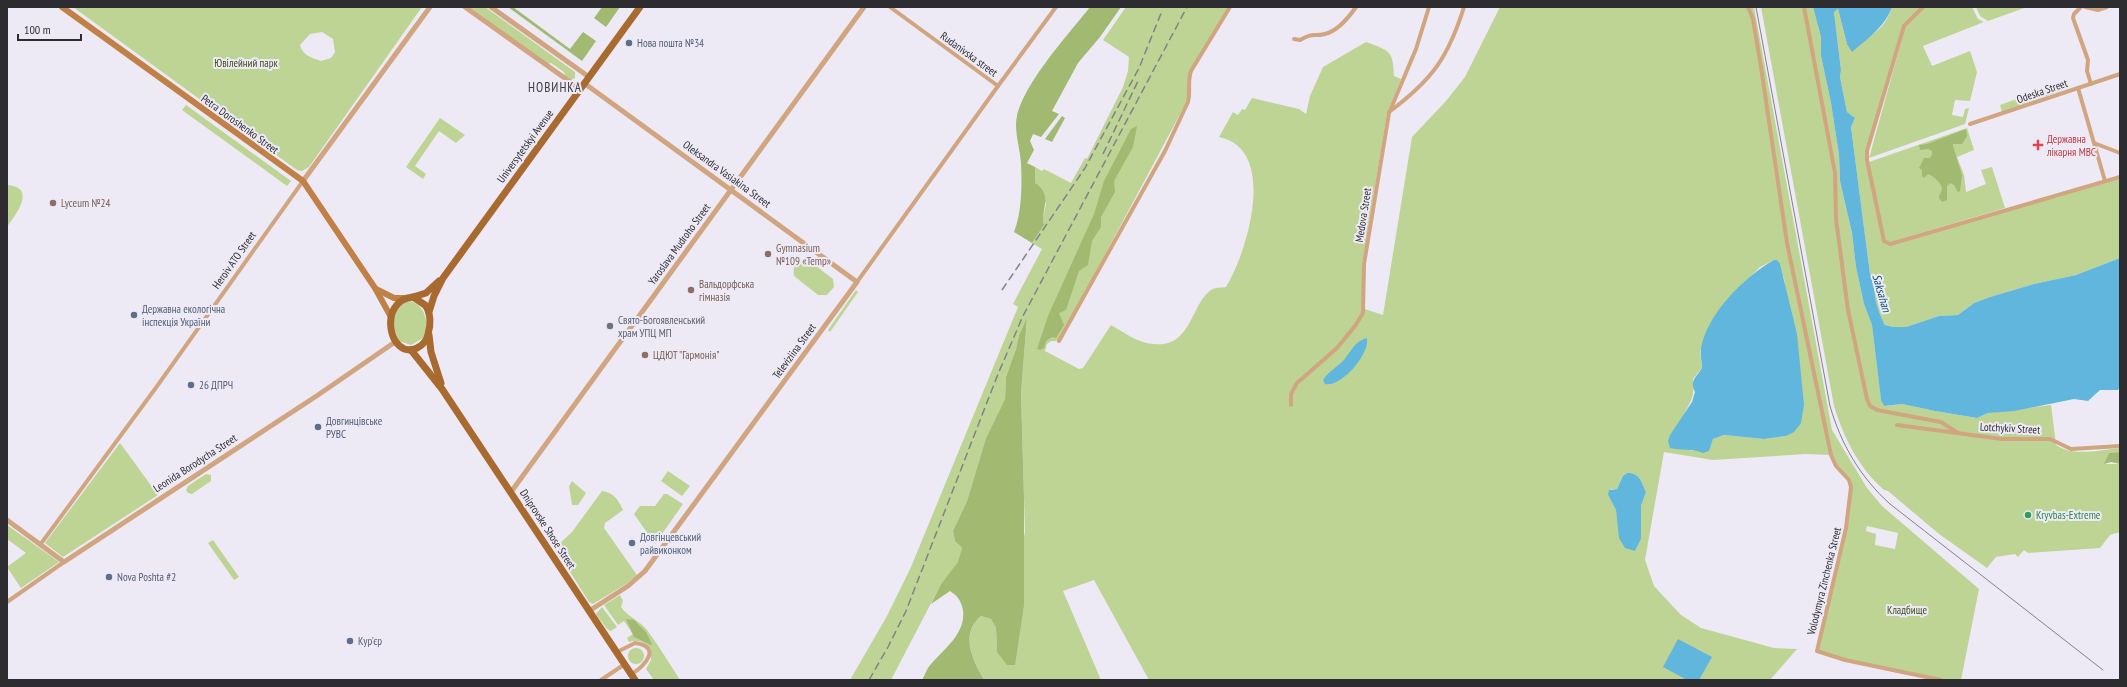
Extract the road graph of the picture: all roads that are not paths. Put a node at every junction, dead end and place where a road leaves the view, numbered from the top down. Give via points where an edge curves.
1 (62, 7) edge
2 (430, 7) edge
3 (465, 7) edge
4 (491, 7) edge
5 (640, 7) edge
6 (864, 7) edge
7 (890, 7) edge
8 (1056, 7) edge
9 (1230, 7) edge
10 (1356, 7) edge
11 (1429, 7) edge
12 (1464, 7) edge
13 (1748, 7) edge
14 (1804, 7) edge
15 (1923, 7) edge
16 (2081, 7) edge
17 (2085, 7) edge
18 (2107, 7) edge
19 (1294, 39) dead end
20 (2120, 74) edge
21 (586, 80) junction
22 (2090, 84) junction
23 (998, 86) junction
24 (2078, 88) junction
25 (580, 89) junction
26 (1389, 112) junction
27 (1970, 124) dead end
28 (2094, 143) junction
29 (2120, 153) edge
30 (2120, 177) edge
31 (303, 181) junction
32 (2105, 181) junction
33 (731, 190) junction
34 (443, 278) junction
35 (857, 282) junction
36 (375, 288) junction
37 (413, 297) junction
38 (404, 298) junction
39 (429, 312) junction
40 (391, 317) junction
41 (428, 334) junction
42 (1059, 341) dead end
43 (395, 342) junction
44 (411, 350) junction
45 (442, 389) junction
46 (1291, 405) dead end
47 (1897, 425) dead end
48 (1958, 433) junction
49 (2120, 446) edge
50 (511, 492) junction
51 (7, 520) edge
52 (40, 545) junction
53 (64, 562) junction
54 (7, 602) edge
55 (590, 612) junction
56 (617, 652) junction
57 (625, 664) junction
58 (634, 677) edge
59 (601, 680) edge
60 (1941, 680) edge

1 - 31 main road, Petra Doroshenko Street
2 - 31 street, Heroiv ATO Street
3 - 25 street
4 - 21 street, Oleksandra Vasiakina Street
5 - 21 main road, Universytetskyi Avenue
6 - 33 street, Yaroslava Mudroho Street
7 - 23 street, Rudanivska street
8 - 23 street, Rudanivska street
9 - 42 street via 1191,71 1188,79 1188,102 1165,151
10 - 19 street via 1343,22 1327,34 1313,33 1300,40
11 - 26 street, Medova Street via 1416,49
12 - 26 street via 1452,43 1439,66
13 - 60 street, Volodymyra Zinchenka Street via 1753,19 1761,67 1787,243 1831,454 1851,487 1846,528 1818,651 1845,660
14 - 48 street via 1835,173 1836,219 1848,310 1867,399 1870,406 1877,410 1941,422
15 - 32 street via 1904,26 1867,151 1884,241 1890,244
16 - 22 street via 2073,18 2088,60
17 - 18 street via 2098,10
20 - 22 street, Odeska Street
21 - 25 main road, Universytetskyi Avenue
21 - 33 street, Oleksandra Vasiakina Street
22 - 24 street, Odeska Street
23 - 35 street, Televiziina Street
24 - 27 street, Odeska Street
24 - 28 street
25 - 34 main road, Universytetskyi Avenue
26 - 46 street, Medova Street via 1364,264 1363,313 1337,348 1297,383 1291,394
28 - 29 street
28 - 32 street
30 - 32 street
31 - 36 main road, Petra Doroshenko Street
31 - 52 street, Heroiv ATO Street via 151,395
33 - 35 street, Oleksandra Vasiakina Street
33 - 50 street, Yaroslava Mudroho Street
34 - 37 main road via 426,293
34 - 39 main road
35 - 55 street, Televiziina Street via 645,571
36 - 38 main road via 394,298
36 - 40 main road, Petra Doroshenko Street
37 - 38 main road
37 - 39 main road via 421,300
38 - 40 main road via 394,309
39 - 41 main road
40 - 43 main road
41 - 44 main road via 423,344
41 - 45 main road
43 - 44 main road
43 - 53 street, Leonida Borodycha Street
44 - 45 main road
45 - 50 main road, Dniprovske Shose Street
47 - 48 street, Lotchykiv Street
48 - 49 street, Lotchykiv Street via 2002,438 2050,439 2071,450
50 - 55 main road, Dniprovske Shose Street
51 - 52 street
52 - 53 street
53 - 54 street, Leonida Borodycha Street
55 - 56 main road, Dniprovske Shose Street
56 - 57 main road, Dniprovske Shose Street
56 - 58 street via 635,643 643,645 648,650 646,664
57 - 58 main road, Dniprovske Shose Street
57 - 59 street

